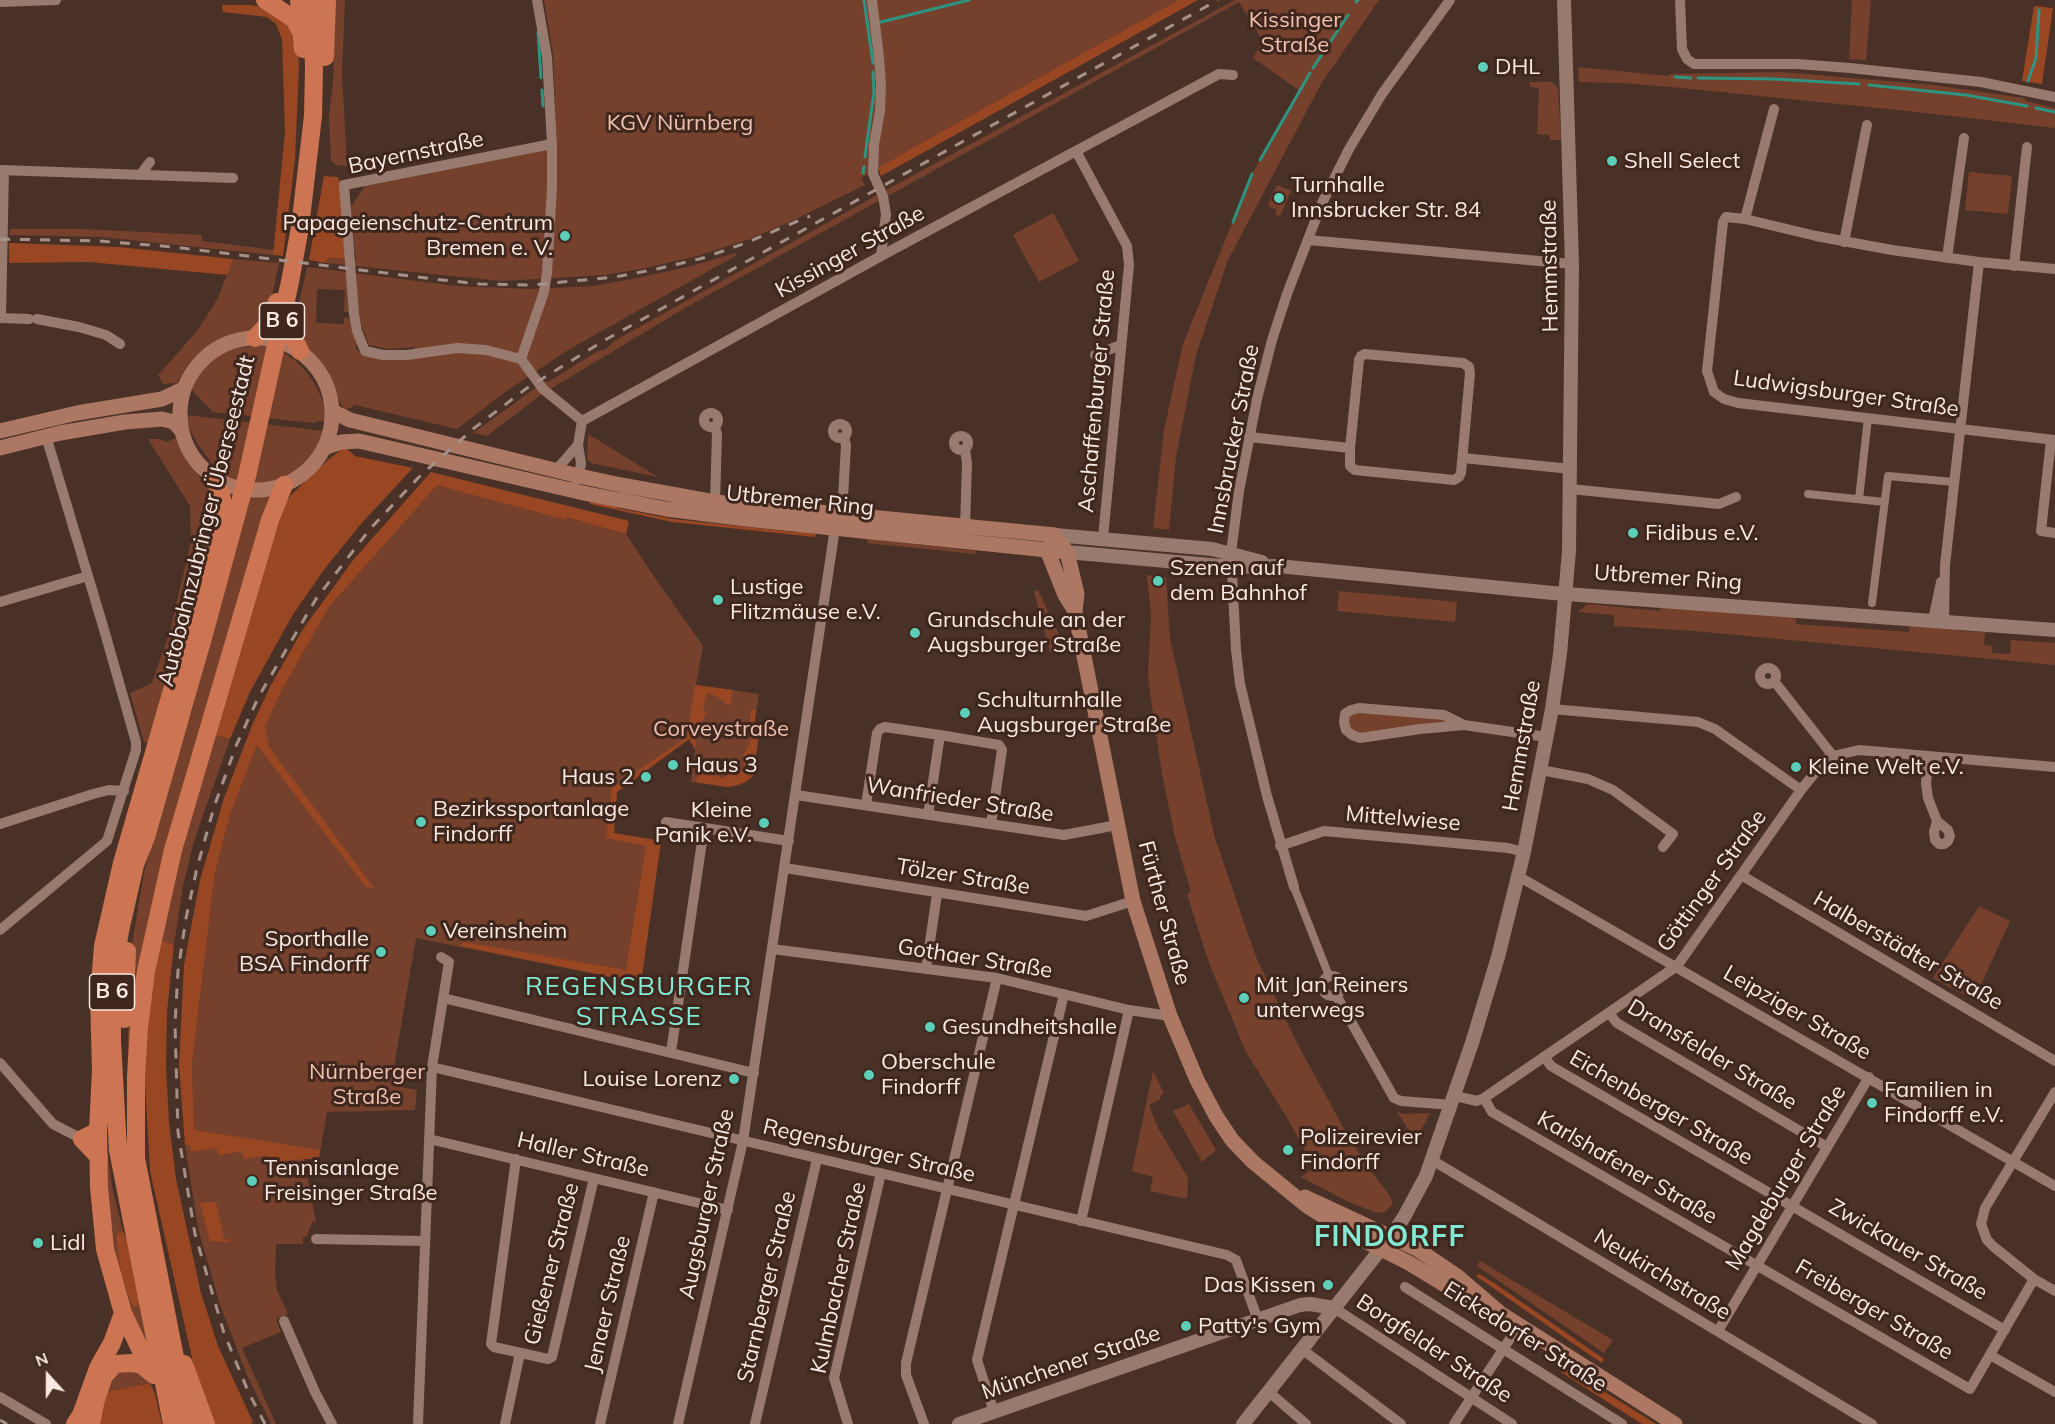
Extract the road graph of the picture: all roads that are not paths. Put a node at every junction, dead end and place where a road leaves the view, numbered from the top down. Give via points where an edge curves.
1 (56, 0) edge
2 (265, 0) edge
3 (299, 0) edge
4 (312, 0) edge
5 (318, 0) edge
6 (537, 0) edge
7 (872, 0) edge
8 (1450, 0) edge
9 (1564, 0) edge
10 (1680, 0) edge
11 (6, 1) edge
12 (327, 9) edge
13 (302, 33) junction
14 (1233, 75) dead end
15 (2055, 97) edge
16 (1774, 109) dead end
17 (1867, 125) dead end
18 (1964, 138) dead end
19 (552, 144) junction
20 (2027, 147) dead end
21 (1076, 151) junction
22 (150, 162) dead end
23 (2, 170) edge
24 (140, 175) junction
25 (233, 177) dead end
26 (1745, 219) junction
27 (1308, 240) junction
28 (1844, 242) junction
29 (881, 256) junction
30 (1947, 258) junction
31 (1979, 262) junction
32 (1572, 264) junction
33 (2014, 266) junction
34 (2055, 269) edge
35 (1, 318) edge
36 (255, 338) junction
37 (120, 344) dead end
38 (1121, 345) junction
39 (300, 351) junction
40 (1095, 355) dead end
41 (521, 359) junction
42 (183, 389) junction
43 (332, 411) junction
44 (1868, 418) junction
45 (582, 421) junction
46 (715, 427) dead end
47 (1960, 429) junction
48 (0, 431) edge
49 (182, 431) junction
50 (46, 436) junction
51 (844, 437) dead end
52 (1249, 437) junction
53 (2053, 440) edge
54 (578, 445) junction
55 (1350, 447) junction
56 (0, 448) edge
57 (324, 448) junction
58 (965, 450) dead end
59 (1463, 458) junction
60 (1571, 469) junction
61 (556, 470) junction
62 (579, 476) junction
63 (213, 477) junction
64 (1954, 482) junction
65 (284, 485) junction
66 (567, 489) junction
67 (1570, 489) junction
68 (1808, 494) dead end
69 (1736, 497) dead end
70 (1859, 500) junction
71 (715, 502) junction
72 (1885, 502) junction
73 (838, 522) junction
74 (965, 527) junction
75 (2055, 533) edge
76 (1055, 535) junction
77 (1103, 538) junction
78 (1047, 550) junction
79 (1067, 552) junction
80 (1232, 560) junction
81 (88, 576) junction
82 (1566, 593) junction
83 (0, 602) edge
84 (1872, 603) dead end
85 (1075, 611) junction
86 (1939, 621) junction
87 (2055, 630) edge
88 (1774, 681) dead end
89 (1552, 709) junction
90 (1464, 725) junction
91 (940, 735) junction
92 (1547, 738) junction
93 (1833, 756) junction
94 (1929, 757) junction
95 (2055, 767) edge
96 (1541, 770) junction
97 (1801, 790) junction
98 (124, 791) junction
99 (796, 795) junction
100 (866, 805) junction
101 (928, 815) junction
102 (1937, 821) dead end
103 (666, 822) dead end
104 (0, 824) edge
105 (991, 824) junction
106 (1118, 825) junction
107 (704, 828) junction
108 (146, 837) junction
109 (789, 842) junction
110 (1280, 846) junction
111 (1663, 848) dead end
112 (1524, 852) junction
113 (785, 868) junction
114 (1518, 876) junction
115 (1741, 876) junction
116 (1294, 887) joint
117 (937, 894) junction
118 (1133, 901) junction
119 (0, 930) edge
120 (772, 949) junction
121 (447, 957) dead end
122 (1677, 966) junction
123 (926, 969) junction
124 (1329, 976) joint
125 (997, 978) junction
126 (1064, 994) junction
127 (443, 998) junction
128 (1129, 1010) junction
129 (1609, 1013) junction
130 (1170, 1016) junction
131 (671, 1052) junction
132 (1545, 1058) junction
133 (2055, 1061) edge
134 (0, 1063) edge
135 (432, 1067) junction
136 (101, 1070) junction
137 (754, 1073) junction
138 (1869, 1077) junction
139 (2055, 1092) edge
140 (1484, 1098) junction
141 (1453, 1100) junction
142 (98, 1131) junction
143 (429, 1138) junction
144 (81, 1139) junction
145 (743, 1141) junction
146 (1827, 1147) junction
147 (118, 1150) junction
148 (99, 1157) junction
149 (136, 1158) junction
150 (516, 1159) junction
151 (817, 1159) junction
152 (1432, 1160) junction
153 (2014, 1161) junction
154 (881, 1173) junction
155 (594, 1178) junction
156 (2055, 1185) edge
157 (946, 1189) junction
158 (1288, 1191) junction
159 (654, 1192) junction
160 (1012, 1205) junction
161 (1792, 1206) junction
162 (728, 1209) junction
163 (1081, 1221) junction
164 (1391, 1236) junction
165 (316, 1239) dead end
166 (425, 1241) junction
167 (1382, 1249) junction
168 (1757, 1265) junction
169 (2034, 1279) junction
170 (1405, 1287) dead end
171 (2055, 1291) edge
172 (1334, 1308) junction
173 (1500, 1312) junction
174 (123, 1313) junction
175 (1258, 1320) junction
176 (284, 1321) dead end
177 (1519, 1325) junction
178 (2005, 1330) junction
179 (1718, 1331) junction
180 (170, 1335) junction
181 (1303, 1350) junction
182 (1503, 1350) junction
183 (520, 1353) junction
184 (1990, 1355) junction
185 (151, 1372) junction
186 (1269, 1392) junction
187 (2055, 1392) edge
188 (166, 1394) junction
189 (0, 1397) edge
190 (1472, 1397) junction
191 (994, 1412) junction
192 (46, 1424) edge
193 (87, 1424) edge
194 (172, 1424) edge
195 (188, 1424) edge
196 (206, 1424) edge
197 (332, 1424) edge
198 (418, 1424) edge
199 (504, 1424) edge
200 (600, 1424) edge
201 (678, 1424) edge
202 (755, 1424) edge
203 (848, 1424) edge
204 (924, 1424) edge
205 (959, 1424) edge
206 (1243, 1424) edge
207 (1306, 1424) edge
208 (1401, 1424) edge
209 (1454, 1424) edge
210 (1512, 1424) edge
211 (1622, 1424) edge
212 (1675, 1424) edge
213 (1872, 1424) edge

1 - 11 street
2 - 13 highway via 294,19
3 - 13 highway, B 6
4 - 108 highway, Autobahnzubringer Überseestadt / B 6 via 313,116 288,293 248,476
5 - 12 highway, B 6
6 - 19 street via 547,57
7 - 29 street via 881,85 873,174 886,214
8 - 27 street, Innsbrucker Straße via 1382,94 1349,149
9 - 32 street, Hemmstraße
10 - 15 street via 1682,49 1694,64 1850,68 1981,82
12 - 39 highway, B 6 via 313,215 291,319
13 - 36 highway, B 6 via 301,158 296,207 278,299 268,324
14 - 21 street, Kissinger Straße via 1219,74
16 - 26 street
17 - 28 street
18 - 30 street
19 - 41 street via 547,273
19 - 41 street, Bayernstraße via 344,185 354,314 365,351 407,355 457,348
20 - 33 street
21 - 29 street, Kissinger Straße
21 - 38 street, Aschaffenburger Straße via 1127,246 1129,265
22 - 24 street
23 - 24 street
23 - 35 street
24 - 25 street
26 - 28 street
26 - 44 street, Ludwigsburger Straße via 1726,217 1723,222 1707,371 1714,392 1738,403
27 - 32 street
27 - 52 street, Innsbrucker Straße via 1272,340
28 - 30 street
29 - 45 street, Kissinger Straße
30 - 31 street
31 - 33 street
31 - 47 street
32 - 60 street, Hemmstraße
33 - 34 street
35 - 37 street via 79,327
36 - 39 main road via 277,341
36 - 42 main road via 221,346 194,369
38 - 40 street
38 - 77 street, Aschaffenburger Straße
39 - 43 main road via 322,377
41 - 45 street via 543,389
42 - 48 main road via 162,399
42 - 49 main road via 179,411
43 - 57 main road
43 - 61 main road, Utbremer Ring via 344,419
44 - 47 street, Ludwigsburger Straße
44 - 70 street
45 - 54 street
46 - 71 street, Utbremer Ring
47 - 53 street, Ludwigsburger Straße
47 - 64 street
49 - 50 main road via 174,422 154,419
49 - 63 main road via 196,458
50 - 56 main road
50 - 81 street
51 - 73 street, Utbremer Ring
52 - 55 street
52 - 80 street, Innsbrucker Straße
53 - 75 street via 2041,531
54 - 61 street
54 - 62 street
55 - 59 street via 1350,466 1355,470 1454,480 1461,473
55 - 59 street via 1361,356 1463,363 1470,373
57 - 65 main road via 314,464
57 - 66 main road, Utbremer Ring via 359,441
58 - 74 street
59 - 60 street
60 - 67 street, Hemmstraße
61 - 62 main road, Utbremer Ring
62 - 66 street
62 - 71 main road, Utbremer Ring
63 - 65 main road via 227,485 254,491
63 - 136 highway, B 6 via 223,508 219,528 122,863 103,946 99,996
64 - 72 street via 1888,476
64 - 86 street
65 - 149 highway, B 6 via 270,520 173,850 148,960 136,1076
66 - 73 main road, Utbremer Ring via 666,509
67 - 69 street via 1719,504
67 - 82 street, Hemmstraße
68 - 70 street
70 - 72 street
71 - 73 main road, Utbremer Ring
72 - 84 street
73 - 74 main road, Utbremer Ring
73 - 78 main road, Utbremer Ring
73 - 99 street, Augsburger Straße
74 - 76 main road, Utbremer Ring
76 - 77 street, Utbremer Ring
76 - 78 main road
76 - 79 main road, Fürther Straße
77 - 80 street, Utbremer Ring via 1212,549
78 - 79 main road, Utbremer Ring
78 - 85 main road, Fürther Straße
79 - 80 street, Utbremer Ring
79 - 85 main road, Fürther Straße via 1077,594
80 - 82 street, Utbremer Ring
80 - 110 street, Innsbrucker Straße via 1240,684
81 - 83 street
81 - 98 street via 136,742
82 - 86 street, Utbremer Ring
82 - 89 street, Hemmstraße
85 - 106 main road, Fürther Straße
86 - 87 street, Utbremer Ring
88 - 93 street
89 - 92 street, Hemmstraße
89 - 97 street via 1698,722 1715,729
90 - 90 street via 1444,716 1359,708 1345,714 1344,722 1346,730 1360,738
90 - 92 street
91 - 100 street via 880,729
91 - 101 street
91 - 105 street via 999,745 1002,750
92 - 96 street, Hemmstraße
93 - 94 street via 1859,750
93 - 97 street, Göttinger Straße via 1826,759
94 - 95 street
94 - 102 street via 1926,783
96 - 111 street via 1613,790 1673,834
96 - 112 street, Hemmstraße
97 - 115 street, Göttinger Straße
98 - 104 street via 93,794
98 - 119 street via 107,841
99 - 100 street, Wanfrieder Straße
99 - 109 street, Augsburger Straße
100 - 101 street, Wanfrieder Straße
101 - 105 street, Wanfrieder Straße
103 - 107 street
105 - 106 street, Wanfrieder Straße via 1064,835
106 - 118 main road, Fürther Straße
107 - 109 street
107 - 131 street
108 - 147 highway, Autobahnzubringer Überseestadt / B 6 via 135,865 112,980
108 - 149 highway, Autobahnzubringer Überseestadt / B 6 via 128,934 125,986 127,1107
109 - 113 street, Augsburger Straße
110 - 112 street, Mittelwiese via 1324,831
110 - 116 street, Innsbrucker Straße
112 - 114 street, Hemmstraße
113 - 117 street, Tölzer Straße
113 - 120 street, Augsburger Straße
114 - 122 street, Leipziger Straße
114 - 141 street, Hemmstraße via 1498,957
115 - 122 street, Göttinger Straße
115 - 133 street, Halberstädter Straße
116 - 124 street
117 - 118 street, Tölzer Straße via 1086,916
117 - 123 street
118 - 130 main road, Fürther Straße
120 - 123 street, Gothaer Straße
120 - 137 street, Augsburger Straße
121 - 127 street
122 - 129 street, Göttinger Straße
122 - 138 street, Leipziger Straße
123 - 125 street, Gothaer Straße
124 - 141 street via 1342,983 1336,995 1394,1098
125 - 126 street, Gothaer Straße
125 - 157 street
126 - 128 street, Gothaer Straße
126 - 160 street
127 - 131 street
127 - 135 street
128 - 130 street, Gothaer Straße
128 - 163 street
129 - 132 street, Göttinger Straße
129 - 146 street, Dransfelder Straße via 1617,1023
130 - 158 main road, Fürther Straße via 1197,1080 1226,1132 1253,1162
131 - 137 street
132 - 140 street, Göttinger Straße
132 - 161 street, Eichenberger Straße via 1551,1066
134 - 144 street via 53,1124
135 - 143 street
135 - 145 street, Regensburger Straße
136 - 142 highway, B 6
136 - 147 highway, B 6
137 - 145 street, Augsburger Straße
138 - 146 street, Magdeburger Straße
138 - 153 street, Leipziger Straße
139 - 153 street
140 - 141 street
140 - 168 street, Karlshafener Straße via 1492,1112
141 - 152 street, Hemmstraße
142 - 144 highway
142 - 148 highway, B 6
143 - 150 street, Haller Straße
143 - 166 street
144 - 148 highway
145 - 151 street, Regensburger Straße
145 - 162 street, Augsburger Straße
146 - 161 street, Magdeburger Straße
147 - 188 highway, Autobahnzubringer Überseestadt / B 6
148 - 174 highway, B 6 via 105,1249
149 - 180 highway, Autobahnzubringer Überseestadt / B 6
150 - 155 street, Haller Straße
150 - 183 street via 492,1344
151 - 154 street, Regensburger Straße
151 - 202 street, Starnberger Straße
152 - 164 street, Hemmstraße
152 - 179 street, Neukirchstraße
153 - 156 street, Leipziger Straße
153 - 169 street via 1985,1208 1982,1230 1994,1247
154 - 157 street, Regensburger Straße
154 - 203 street, Kulmbacher Straße via 834,1378
155 - 159 street, Haller Straße
155 - 183 street, Gießener Straße via 552,1357
157 - 160 street, Regensburger Straße
157 - 204 street via 906,1364 906,1375
158 - 164 main road, Fürther Straße
158 - 167 main road, Fürther Straße via 1351,1234
159 - 162 street, Haller Straße
159 - 200 street, Jenaer Straße
160 - 163 street, Regensburger Straße
160 - 191 street via 976,1359
161 - 168 street, Magdeburger Straße
161 - 178 street, Zwickauer Straße
162 - 201 street, Augsburger Straße
163 - 175 street, Regensburger Straße via 1236,1260
164 - 167 street, Hemmstraße
164 - 173 main road, Eickedorfer Straße via 1457,1276
165 - 166 street
166 - 198 street
167 - 172 street, Hemmstraße
167 - 173 main road, Eickedorfer Straße
168 - 179 street, Magdeburger Straße
168 - 184 street, Freiberger Straße via 1970,1389
169 - 171 street
169 - 178 street
170 - 182 street, Eickedorfer Straße
172 - 175 street, Münchener Straße via 1300,1305
172 - 181 street, Hemmstraße
172 - 190 street, Borgfelder Straße
173 - 177 main road, Eickedorfer Straße
174 - 185 highway, B 6
174 - 193 highway via 81,1415
175 - 191 street, Münchener Straße
176 - 197 street
177 - 182 street
177 - 212 main road, Eickedorfer Straße
178 - 184 street
179 - 213 street, Neukirchstraße
180 - 195 highway, Autobahnzubringer Überseestadt / B 6
180 - 196 highway, B 6
181 - 186 street, Hemmstraße
181 - 208 street
182 - 190 street
182 - 211 street, Eickedorfer Straße
183 - 199 street
184 - 187 street
185 - 188 highway, B 6
185 - 193 highway via 142,1365 115,1364 104,1376
186 - 206 street, Hemmstraße
186 - 207 street
188 - 194 highway, Autobahnzubringer Überseestadt / B 6
189 - 192 street
190 - 209 street
190 - 210 street, Borgfelder Straße
191 - 205 street, Münchener Straße

